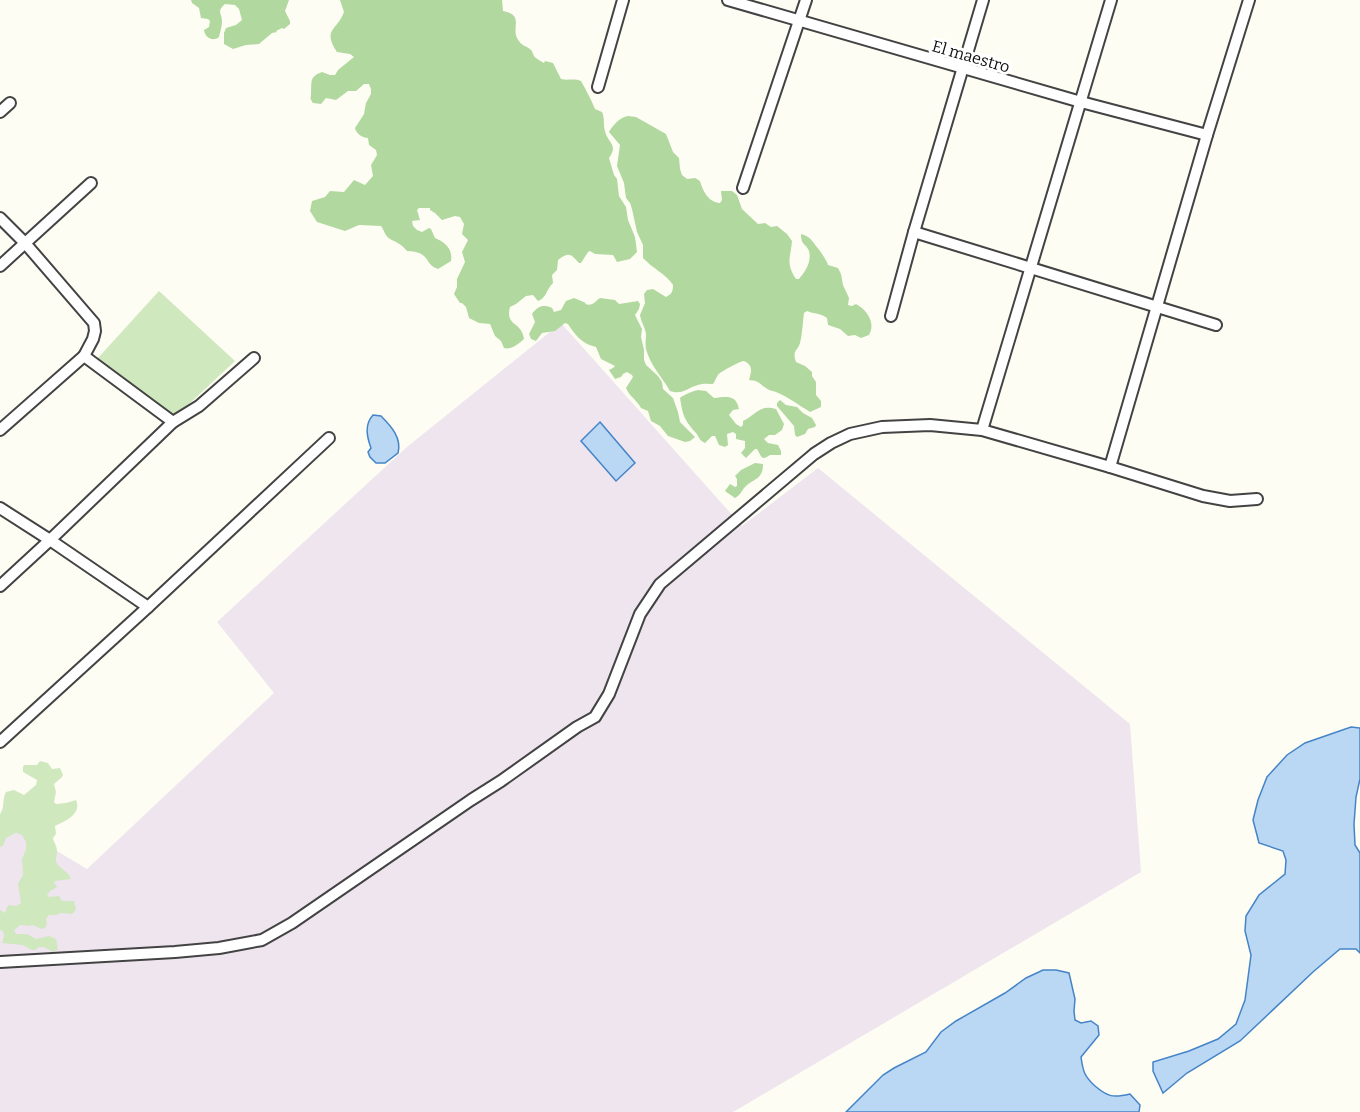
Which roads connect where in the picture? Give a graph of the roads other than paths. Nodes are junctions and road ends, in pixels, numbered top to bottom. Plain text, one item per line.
1 (623, 0) edge
2 (728, 0) edge
3 (806, 0) edge
4 (983, 0) edge
5 (1111, 0) edge
6 (1249, 0) edge
7 (799, 22) junction
8 (963, 69) junction
9 (598, 87) dead end
10 (1081, 102) junction
11 (10, 103) dead end
12 (0, 112) edge
13 (1207, 135) junction
14 (91, 183) dead end
15 (743, 189) dead end
16 (0, 219) edge
17 (914, 232) junction
18 (24, 243) junction
19 (0, 266) edge
20 (1031, 268) junction
21 (1157, 308) junction
22 (891, 316) dead end
23 (1216, 325) dead end
24 (84, 356) junction
25 (254, 358) dead end
26 (174, 422) junction
27 (0, 430) edge
28 (982, 430) junction
29 (328, 438) dead end
30 (1110, 467) junction
31 (1257, 499) dead end
32 (0, 508) edge
33 (50, 540) junction
34 (0, 586) edge
35 (148, 607) junction
36 (0, 742) edge
37 (0, 962) edge

1 - 9 street
2 - 7 street, El maestro
3 - 7 street
4 - 8 street
5 - 10 street
6 - 13 street
7 - 8 street, El maestro
7 - 15 street
8 - 10 street, El maestro
8 - 17 street
10 - 13 street, El maestro
10 - 20 street
11 - 12 street
13 - 21 street
14 - 18 street
16 - 18 street
17 - 20 street
17 - 22 street
18 - 19 street
18 - 24 street
20 - 21 street
20 - 28 street
21 - 23 street
21 - 30 street
24 - 26 street
24 - 27 street
25 - 26 street
26 - 33 street
28 - 30 street
28 - 37 street
29 - 35 street
30 - 31 street
32 - 33 street
33 - 34 street
33 - 35 street
35 - 36 street

